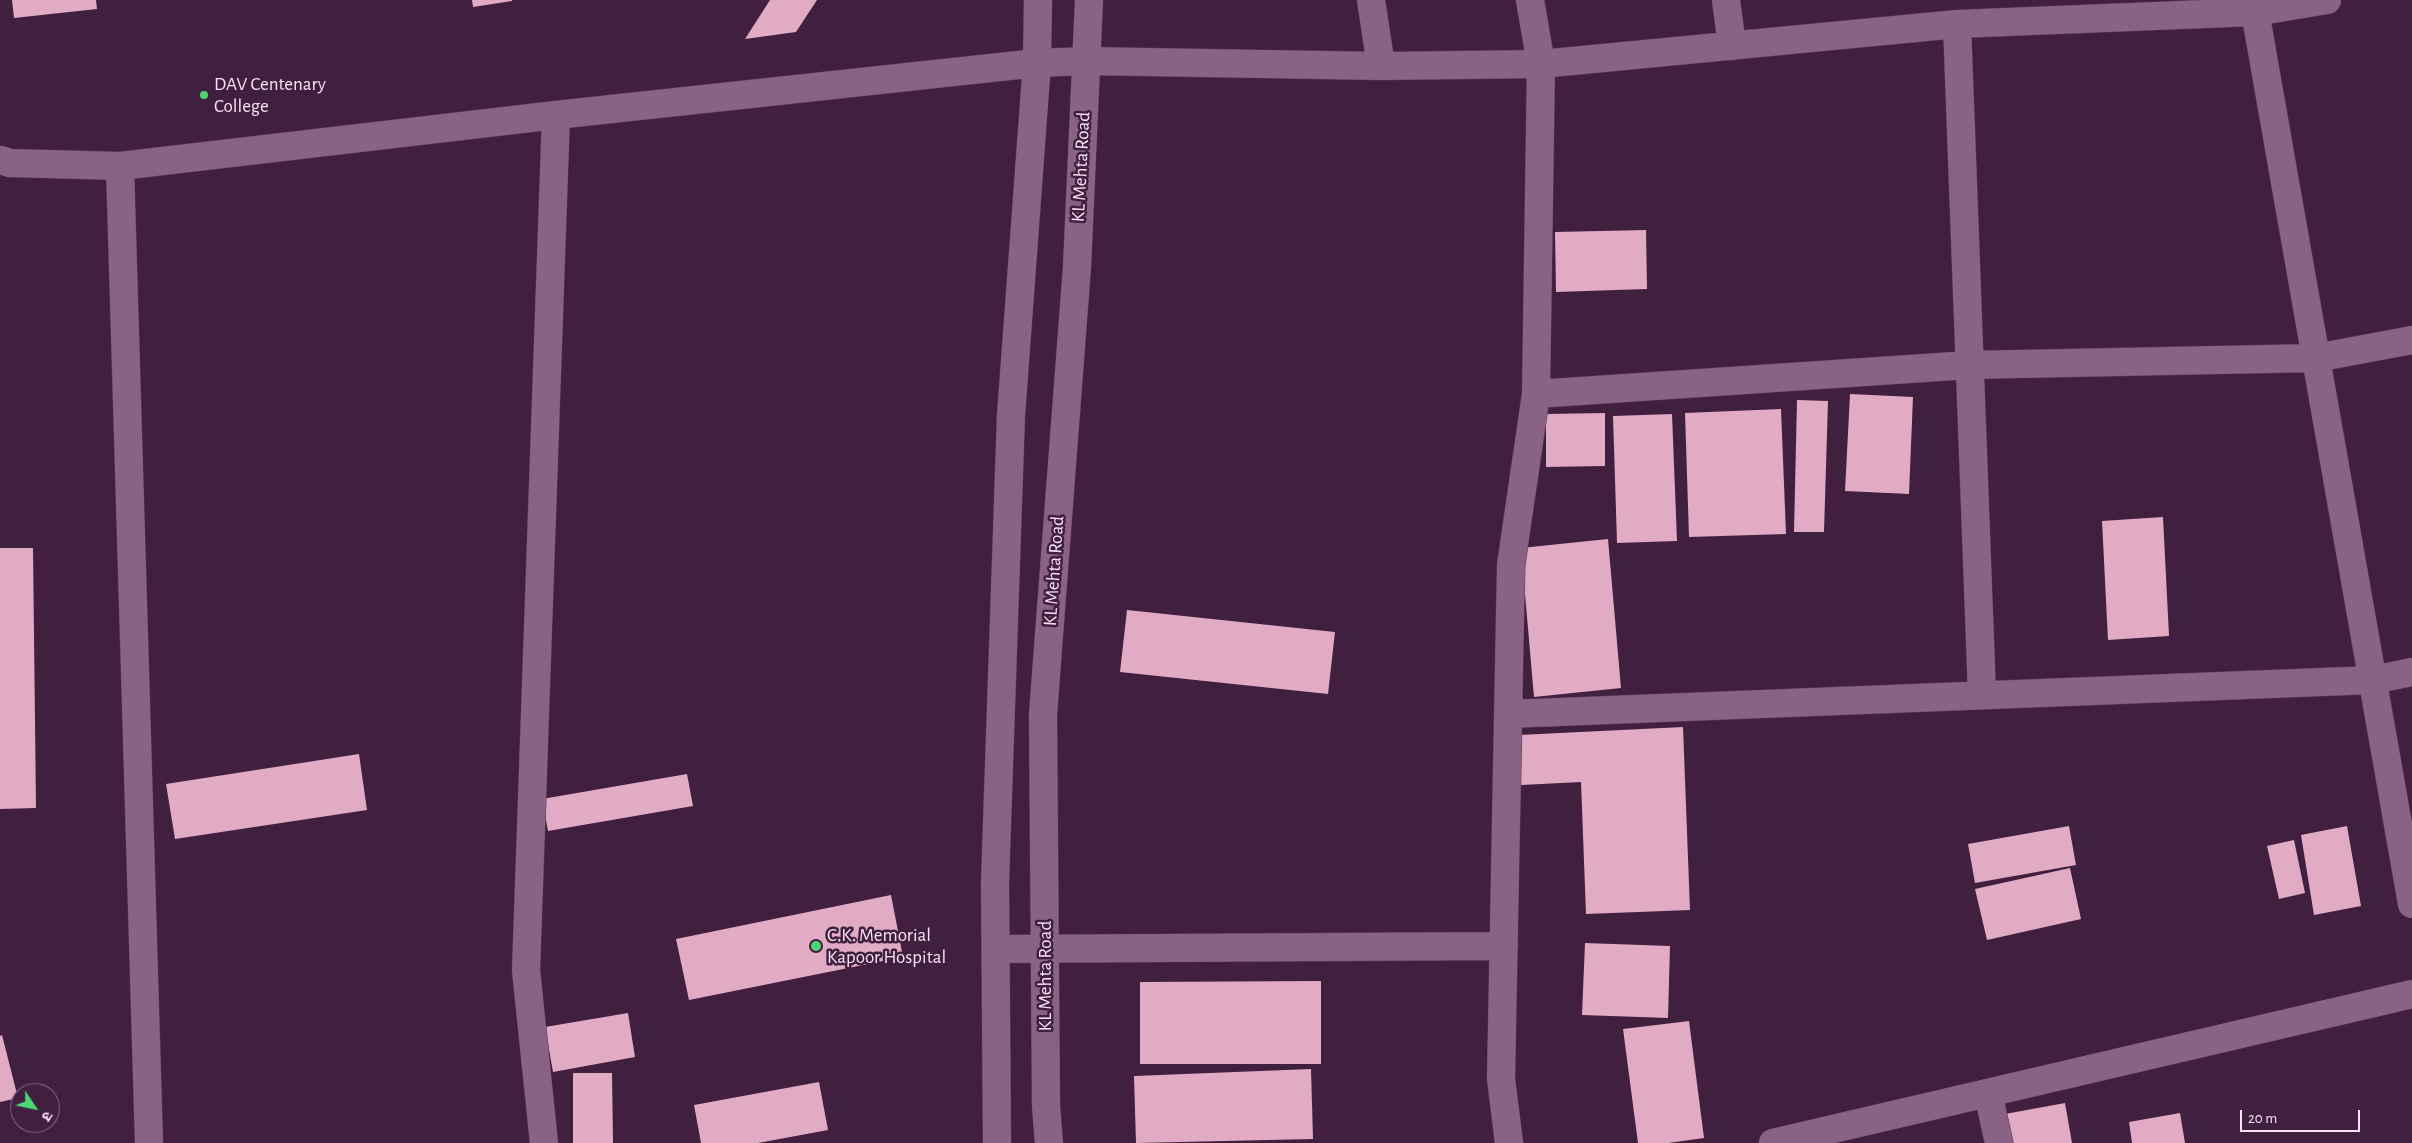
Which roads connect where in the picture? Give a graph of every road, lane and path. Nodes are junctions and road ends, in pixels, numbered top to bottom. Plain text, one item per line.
1 (1038, 0) edge
2 (1089, 0) edge
3 (1371, 0) edge
4 (1530, 0) edge
5 (1726, 0) edge
6 (2327, 0) edge
7 (2254, 6) edge
8 (1957, 24) junction
9 (1732, 46) junction
10 (1086, 61) junction
11 (1037, 63) junction
12 (1541, 64) junction
13 (1380, 66) junction
14 (556, 115) junction
15 (0, 160) edge
16 (120, 166) junction
17 (2412, 340) edge
18 (2316, 358) junction
19 (1969, 365) junction
20 (1536, 394) junction
21 (2412, 672) edge
22 (2373, 680) junction
23 (1982, 695) junction
24 (1508, 714) junction
25 (2412, 904) edge
26 (1504, 946) junction
27 (996, 949) junction
28 (1044, 949) junction
29 (2412, 994) edge
30 (1988, 1093) junction
31 (149, 1143) edge
32 (544, 1143) edge
33 (997, 1143) edge
34 (1049, 1143) edge
35 (1508, 1143) edge
36 (1773, 1143) edge
37 (1999, 1143) edge

1 - 11 street
2 - 10 street, KL Mehta Road
3 - 13 street
4 - 12 street
5 - 9 street
6 - 7 street
7 - 8 street
7 - 18 street
8 - 9 street
8 - 19 street
9 - 12 street
10 - 11 street
10 - 13 street
10 - 28 street, KL Mehta Road
11 - 14 street
11 - 27 street
12 - 13 street
12 - 20 street
14 - 16 street
14 - 32 street
15 - 16 street
16 - 31 street
17 - 18 street
18 - 19 street
18 - 22 street
19 - 20 street
19 - 23 street
20 - 24 street
21 - 22 street
22 - 23 street
22 - 25 street
23 - 24 street
24 - 26 street
26 - 28 street
26 - 35 street
27 - 28 street
27 - 33 street
28 - 34 street, KL Mehta Road
29 - 30 street
30 - 36 street
30 - 37 street

